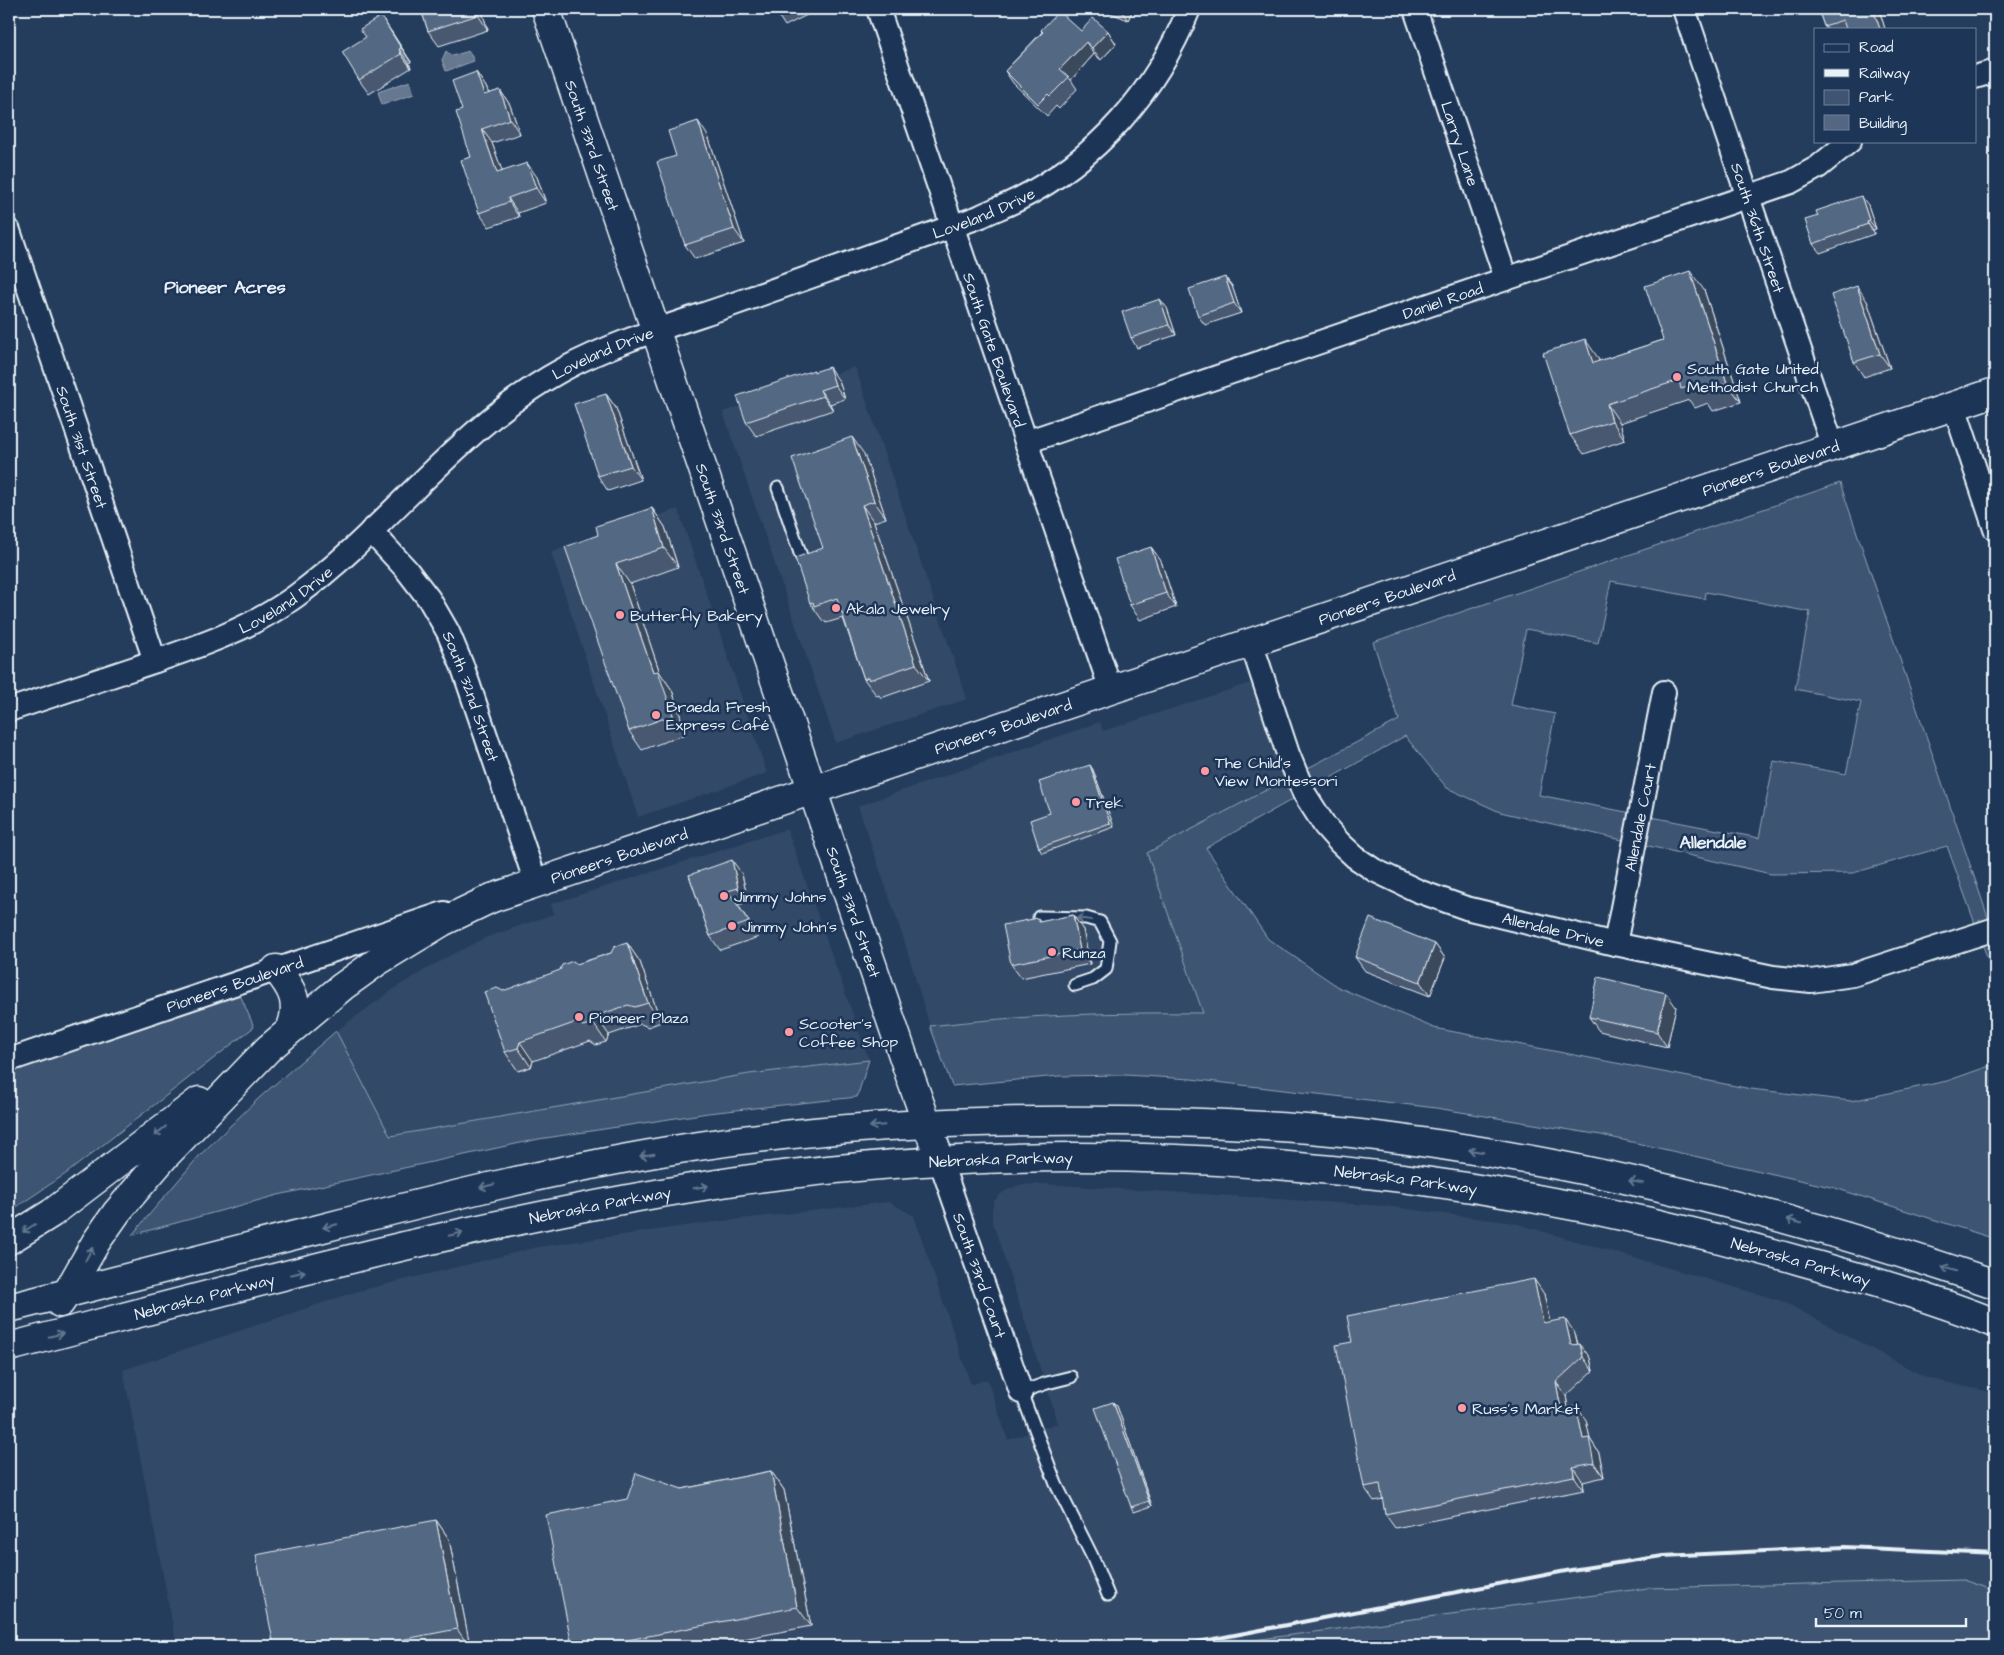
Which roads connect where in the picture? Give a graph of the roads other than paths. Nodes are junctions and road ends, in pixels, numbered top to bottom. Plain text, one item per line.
1 (546, 9) edge
2 (878, 9) edge
3 (1188, 9) edge
4 (1415, 9) edge
5 (1684, 9) edge
6 (1995, 71) edge
7 (1976, 77) edge
8 (1849, 142) edge
9 (1748, 197) junction
10 (953, 226) junction
11 (9, 231) edge
12 (1506, 279) junction
13 (657, 331) junction
14 (1995, 392) edge
15 (1954, 406) junction
16 (1026, 442) junction
17 (1833, 447) junction
18 (778, 488) dead end
19 (1995, 529) edge
20 (371, 531) junction
21 (801, 556) edge
22 (1251, 642) junction
23 (155, 661) junction
24 (1111, 690) junction
25 (1664, 692) dead end
26 (9, 710) edge
27 (813, 790) junction
28 (536, 883) junction
29 (492, 898) junction
30 (1039, 917) edge
31 (1995, 928) edge
32 (1615, 944) junction
33 (276, 969) junction
34 (1075, 985) dead end
35 (291, 1028) junction
36 (268, 1049) junction
37 (9, 1060) edge
38 (926, 1123) junction
39 (940, 1160) junction
40 (9, 1240) edge
41 (1995, 1284) edge
42 (67, 1293) junction
43 (9, 1308) edge
44 (1995, 1323) edge
45 (9, 1335) edge
46 (9, 1347) edge
47 (1071, 1377) dead end
48 (1021, 1392) junction
49 (1108, 1595) dead end

1 - 13 main road, South 33rd Street
2 - 10 street, South Gate Boulevard
3 - 10 street, Loveland Drive
4 - 12 street, Larry Lane
5 - 9 street, South 36th Street
6 - 7 street
8 - 9 street, Daniel Road
9 - 12 street, Daniel Road
9 - 17 street, South 36th Street
10 - 13 street, Loveland Drive
10 - 16 street, South Gate Boulevard
11 - 23 street, South 31st Street
12 - 16 street, Daniel Road
13 - 20 street, Loveland Drive
13 - 27 main road, South 33rd Street
14 - 15 main road, Pioneers Boulevard
15 - 17 main road, Pioneers Boulevard
15 - 19 street
16 - 24 street, South Gate Boulevard
17 - 22 main road, Pioneers Boulevard
18 - 21 lane
20 - 23 street, Loveland Drive
20 - 28 street, South 32nd Street
22 - 24 main road, Pioneers Boulevard
22 - 32 street, Allendale Drive
23 - 26 street, Loveland Drive
24 - 27 main road, Pioneers Boulevard
25 - 32 street, Allendale Court
27 - 28 main road, Pioneers Boulevard
27 - 38 main road, South 33rd Street
28 - 29 main road, Pioneers Boulevard
29 - 33 street, Pioneers Boulevard
29 - 35 main road
34 -> 30 lane
31 - 32 street, Allendale Drive
33 - 35 main road
33 - 37 street, Pioneers Boulevard
35 - 36 main road
36 -> 40 main road
42 -> 36 main road
38 - 39 main road, South 33rd Street
41 -> 38 main road
38 -> 42 main road
39 - 44 main road, Nebraska Parkway
46 -> 39 main road, Nebraska Parkway
39 - 48 street, South 33rd Court
42 - 43 main road
42 - 45 main road
47 - 48 lane
48 - 49 lane

